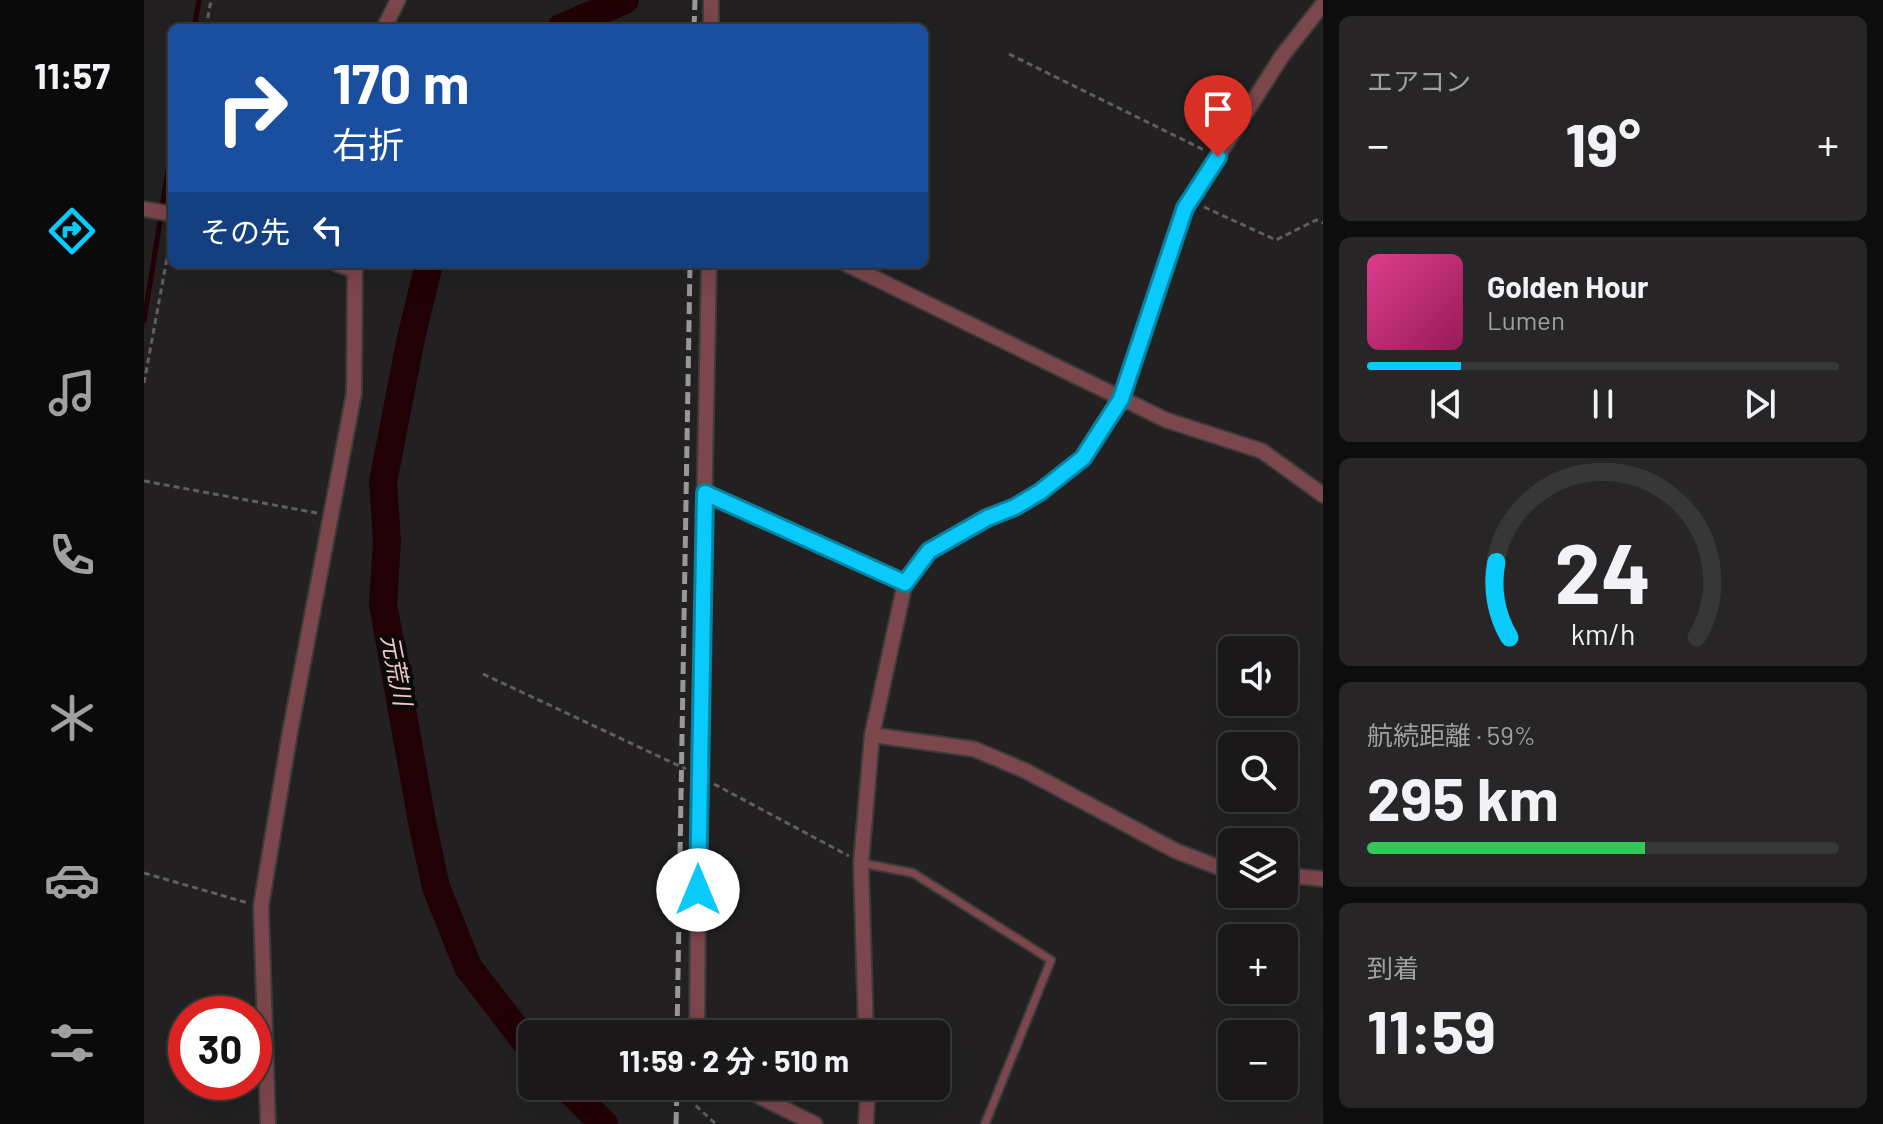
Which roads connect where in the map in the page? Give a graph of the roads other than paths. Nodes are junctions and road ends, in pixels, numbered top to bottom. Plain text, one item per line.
1 (398, 0) edge
2 (711, 0) edge
3 (1323, 4) edge
4 (386, 24) edge
5 (711, 24) edge
6 (144, 209) edge
7 (168, 213) edge
8 (354, 268) edge
9 (709, 268) edge
10 (854, 268) edge
11 (1121, 399) junction
12 (705, 493) junction
13 (1323, 495) edge
14 (905, 583) junction
15 (872, 735) junction
16 (861, 863) junction
17 (1218, 867) edge
18 (1298, 876) edge
19 (1323, 879) edge
20 (697, 1020) edge
21 (866, 1020) edge
22 (766, 1100) edge
23 (867, 1100) edge
24 (268, 1124) edge
25 (815, 1124) edge
26 (866, 1124) edge
27 (985, 1124) edge

1 - 4 street
2 - 5 street
3 - 11 street
6 - 7 street
8 - 24 street
9 - 12 street
10 - 11 street
11 - 13 street
11 - 14 street
12 - 14 lane
12 - 20 street
14 - 15 street
15 - 16 street
15 - 17 street
16 - 21 street
16 - 27 lane
18 - 19 street
22 - 25 street
23 - 26 street

